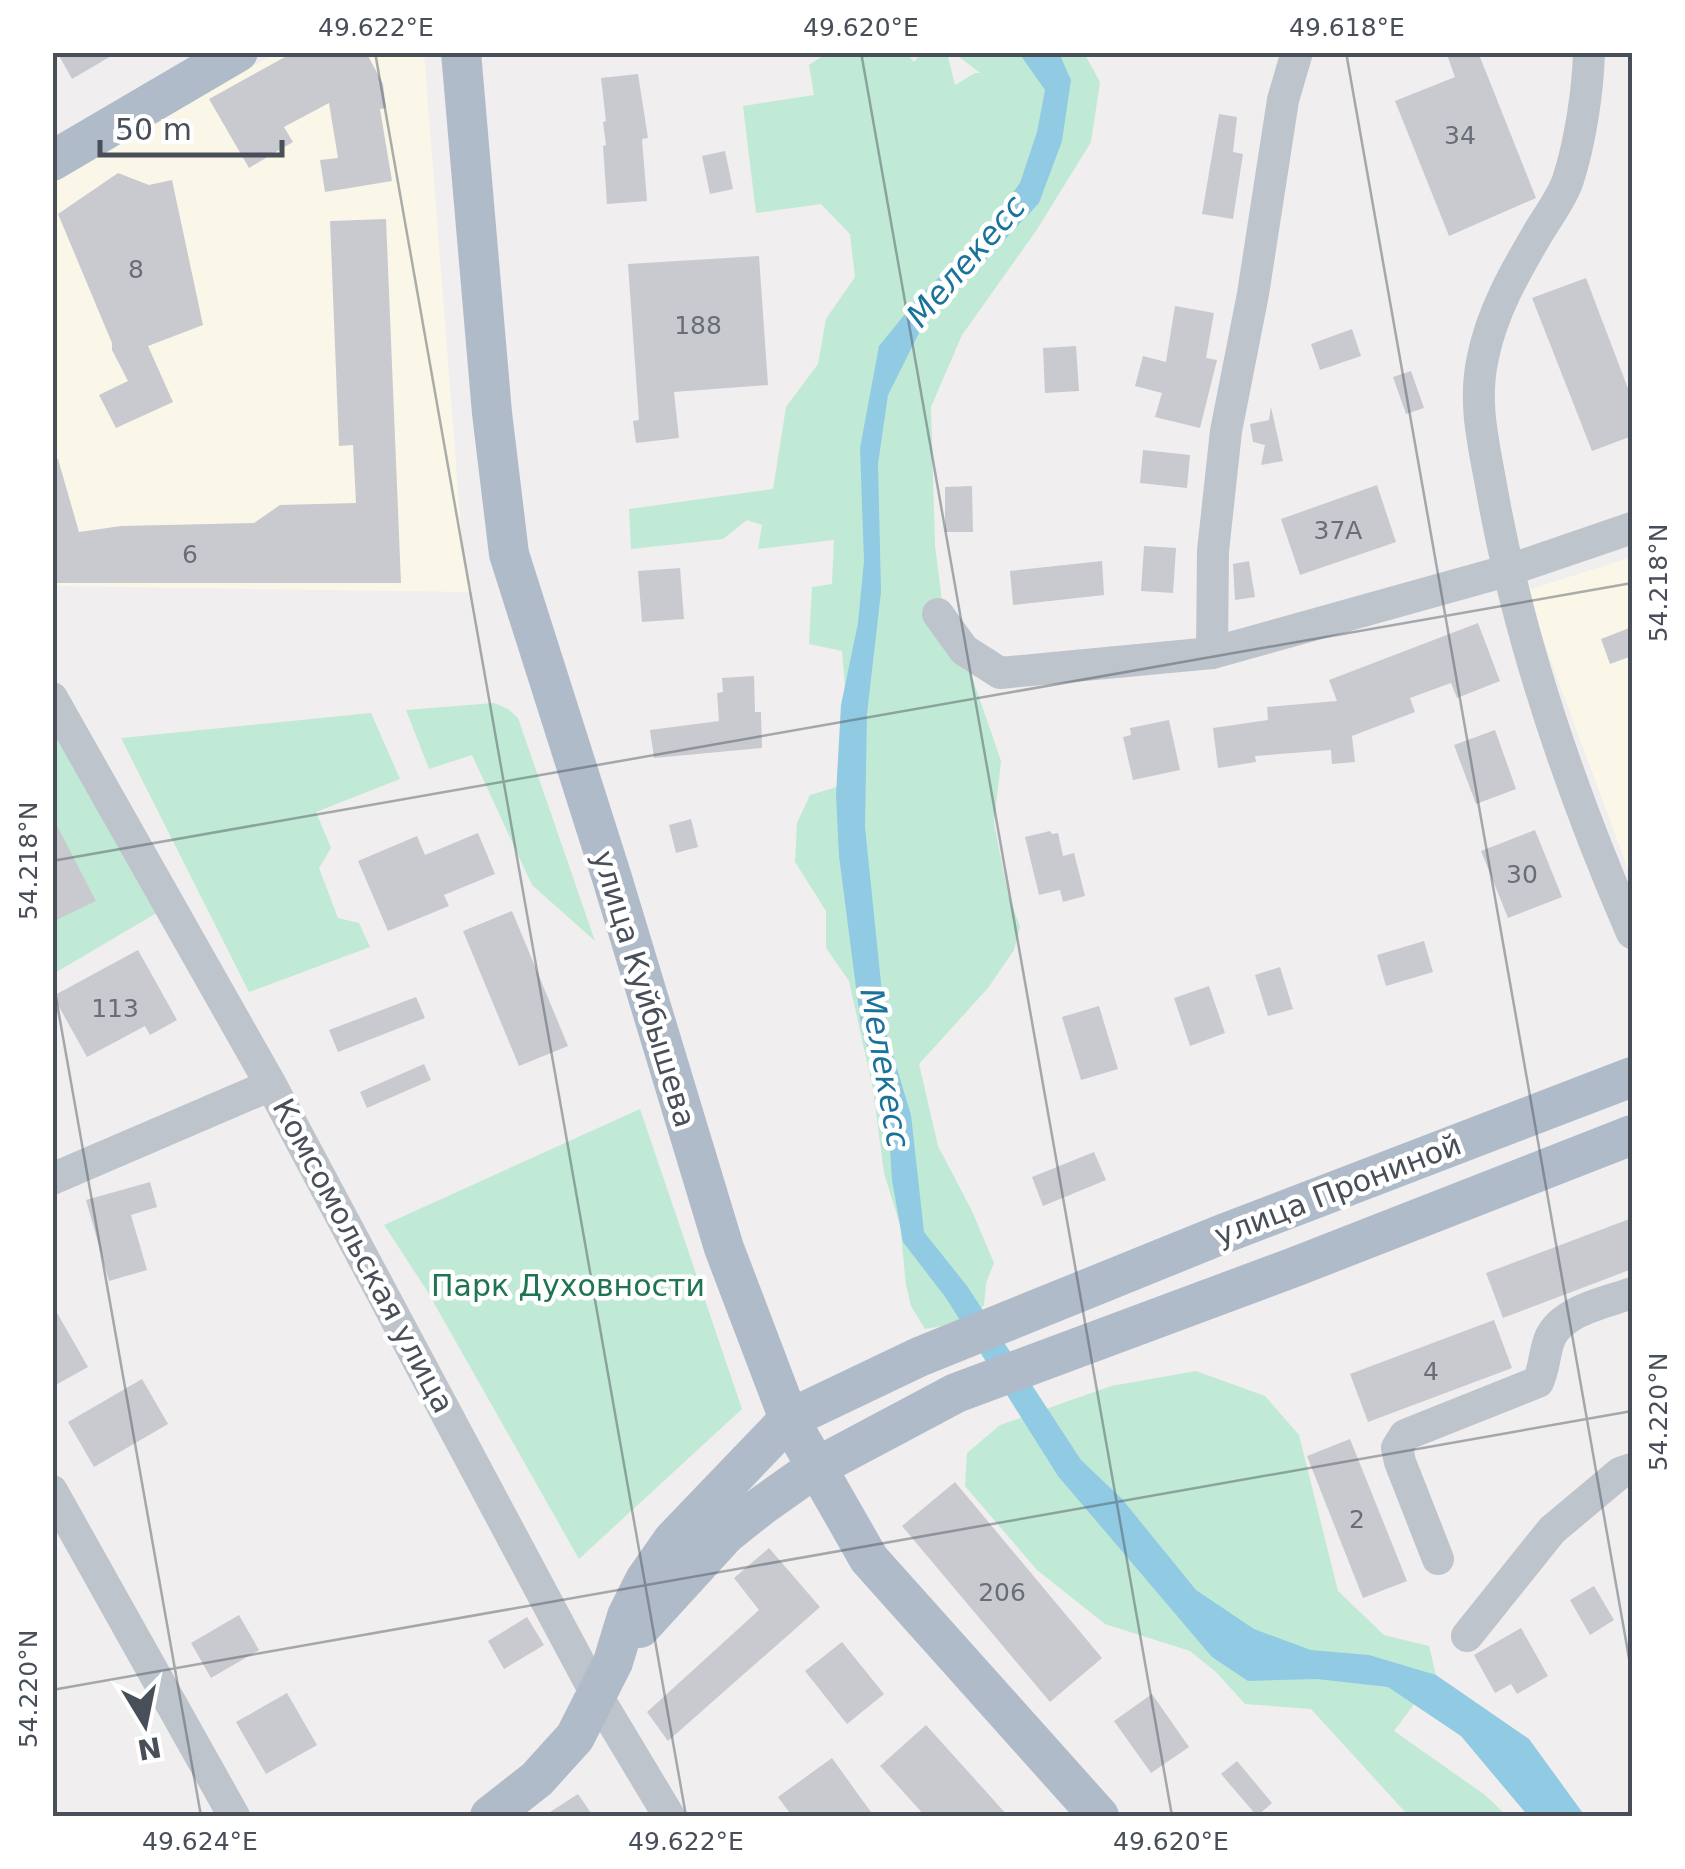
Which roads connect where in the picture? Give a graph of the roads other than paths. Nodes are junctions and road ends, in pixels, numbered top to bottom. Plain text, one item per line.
1 (238, 52) edge
2 (461, 52) edge
3 (1296, 52) edge
4 (1589, 52) edge
5 (52, 160) edge
6 (1632, 528) edge
7 (1506, 571) junction
8 (938, 614) dead end
9 (1212, 653) junction
10 (52, 698) edge
11 (1632, 933) edge
12 (1632, 1077) edge
13 (271, 1085) junction
14 (1632, 1135) edge
15 (52, 1178) edge
16 (1632, 1293) edge
17 (789, 1418) junction
18 (815, 1468) junction
19 (1632, 1469) edge
20 (52, 1491) edge
21 (1438, 1559) dead end
22 (1467, 1636) dead end
23 (605, 1679) junction
24 (234, 1816) edge
25 (490, 1816) edge
26 (669, 1816) edge
27 (1099, 1816) edge

1 - 5 main road
2 - 17 main road, улица Куйбышева
3 - 9 street
4 - 7 street
6 - 7 street
7 - 9 street
7 - 11 street
8 - 9 street
10 - 13 street, Комсомольская улица
12 - 17 main road, улица Прониной
13 - 15 street
13 - 23 street, Комсомольская улица
14 - 18 main road, улица Прониной
16 - 21 street
17 - 18 main road, улица Куйбышева
17 - 23 main road
18 - 23 main road, улица Прониной
18 - 27 main road, улица Куйбышева
19 - 22 street
20 - 24 street
23 - 25 main road
23 - 26 street, Комсомольская улица

